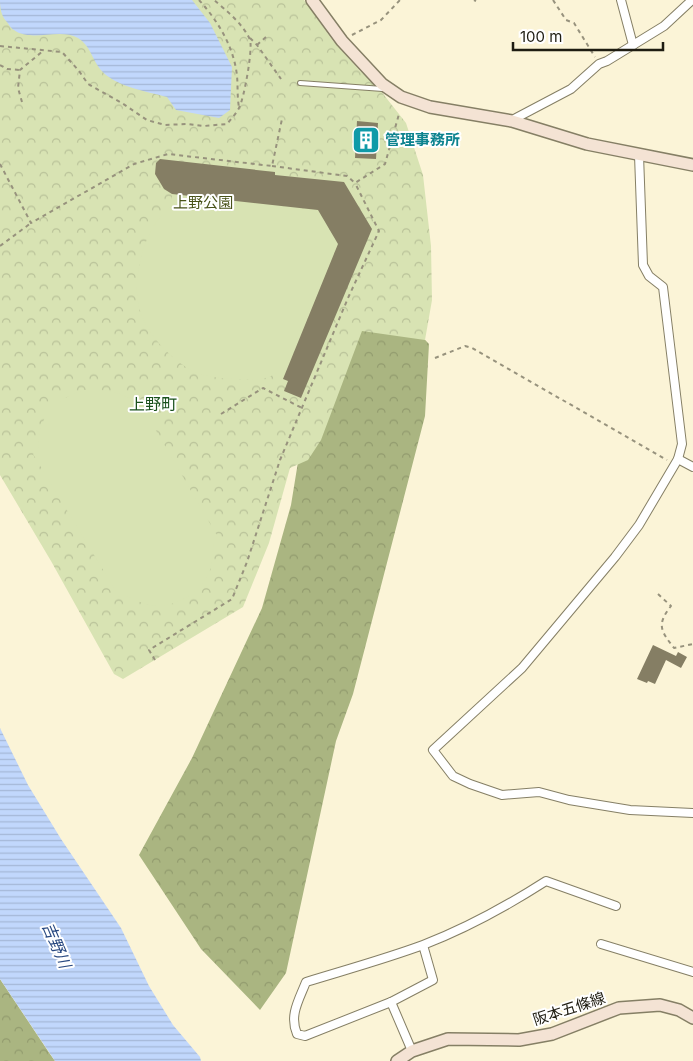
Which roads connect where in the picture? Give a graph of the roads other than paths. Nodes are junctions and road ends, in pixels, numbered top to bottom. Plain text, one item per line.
1 (312, 0) edge
2 (621, 0) edge
3 (692, 0) edge
4 (633, 46) junction
5 (300, 83) dead end
6 (390, 89) junction
7 (512, 122) junction
8 (639, 155) junction
9 (693, 165) edge
10 (676, 462) junction
11 (693, 467) edge
12 (693, 813) edge
13 (616, 906) dead end
14 (601, 944) dead end
15 (423, 945) junction
16 (693, 972) edge
17 (391, 1002) junction
18 (693, 1018) edge
19 (412, 1051) junction
20 (397, 1061) edge

1 - 6 street
2 - 4 street
3 - 4 street
4 - 7 street
5 - 6 lane
6 - 7 street
7 - 8 street
8 - 9 street
8 - 10 street
10 - 11 street
10 - 12 street
13 - 15 street
14 - 16 street
15 - 17 street
15 - 17 street
17 - 19 street
18 - 19 street, 阪本五條線
19 - 20 street, 阪本五條線

